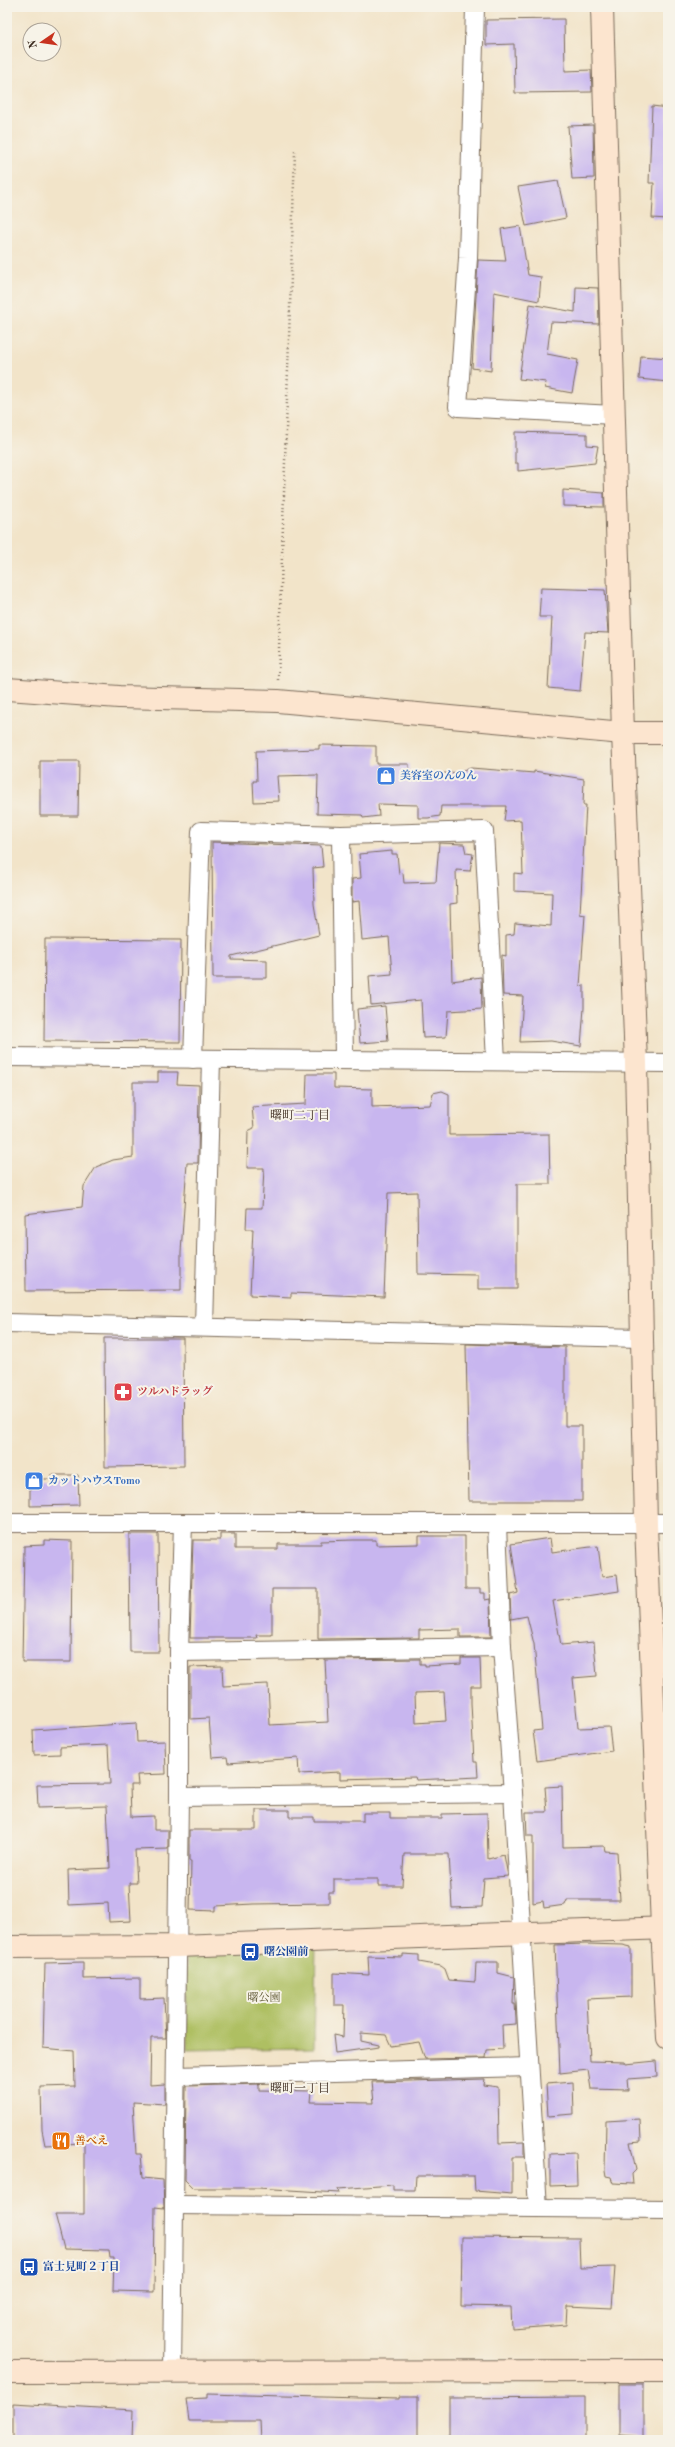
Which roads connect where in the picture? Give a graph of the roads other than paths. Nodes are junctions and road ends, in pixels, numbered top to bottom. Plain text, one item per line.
1 (475, 7) edge
2 (602, 7) edge
3 (614, 414) junction
4 (7, 689) edge
5 (623, 733) junction
6 (668, 733) edge
7 (341, 835) junction
8 (7, 1057) edge
9 (193, 1058) junction
10 (211, 1059) junction
11 (344, 1060) junction
12 (496, 1061) junction
13 (636, 1063) junction
14 (668, 1063) edge
15 (7, 1323) edge
16 (204, 1327) junction
17 (641, 1338) junction
18 (7, 1523) edge
19 (668, 1523) edge
20 (183, 1524) junction
21 (497, 1524) junction
22 (646, 1524) junction
23 (502, 1647) junction
24 (179, 1652) junction
25 (513, 1793) junction
26 (179, 1798) junction
27 (665, 1928) edge
28 (521, 1932) junction
29 (177, 1946) junction
30 (7, 1947) edge
31 (668, 2038) edge
32 (529, 2067) junction
33 (176, 2076) junction
34 (174, 2205) junction
35 (538, 2208) junction
36 (668, 2210) edge
37 (668, 2371) edge
38 (7, 2372) edge
39 (172, 2372) junction

1 - 3 street
2 - 3 street
3 - 5 street
4 - 5 street
5 - 6 street
5 - 13 street
7 - 9 street
7 - 11 street
7 - 12 street
8 - 9 street
9 - 10 street
10 - 11 street
10 - 16 street
11 - 12 street
12 - 13 street
13 - 14 street
13 - 17 street
15 - 16 street
16 - 17 street
17 - 22 street
18 - 20 street
19 - 22 street
20 - 21 street
20 - 24 street
21 - 22 street
21 - 23 street
22 - 27 street
23 - 24 street
23 - 25 street
24 - 26 street
25 - 26 street
25 - 28 street
26 - 29 street
27 - 28 street
27 - 31 street
28 - 29 street
28 - 32 street
29 - 30 street
29 - 33 street
32 - 33 street
32 - 35 street
33 - 34 street
34 - 35 street
34 - 39 street
35 - 36 street
37 - 39 street
38 - 39 street

